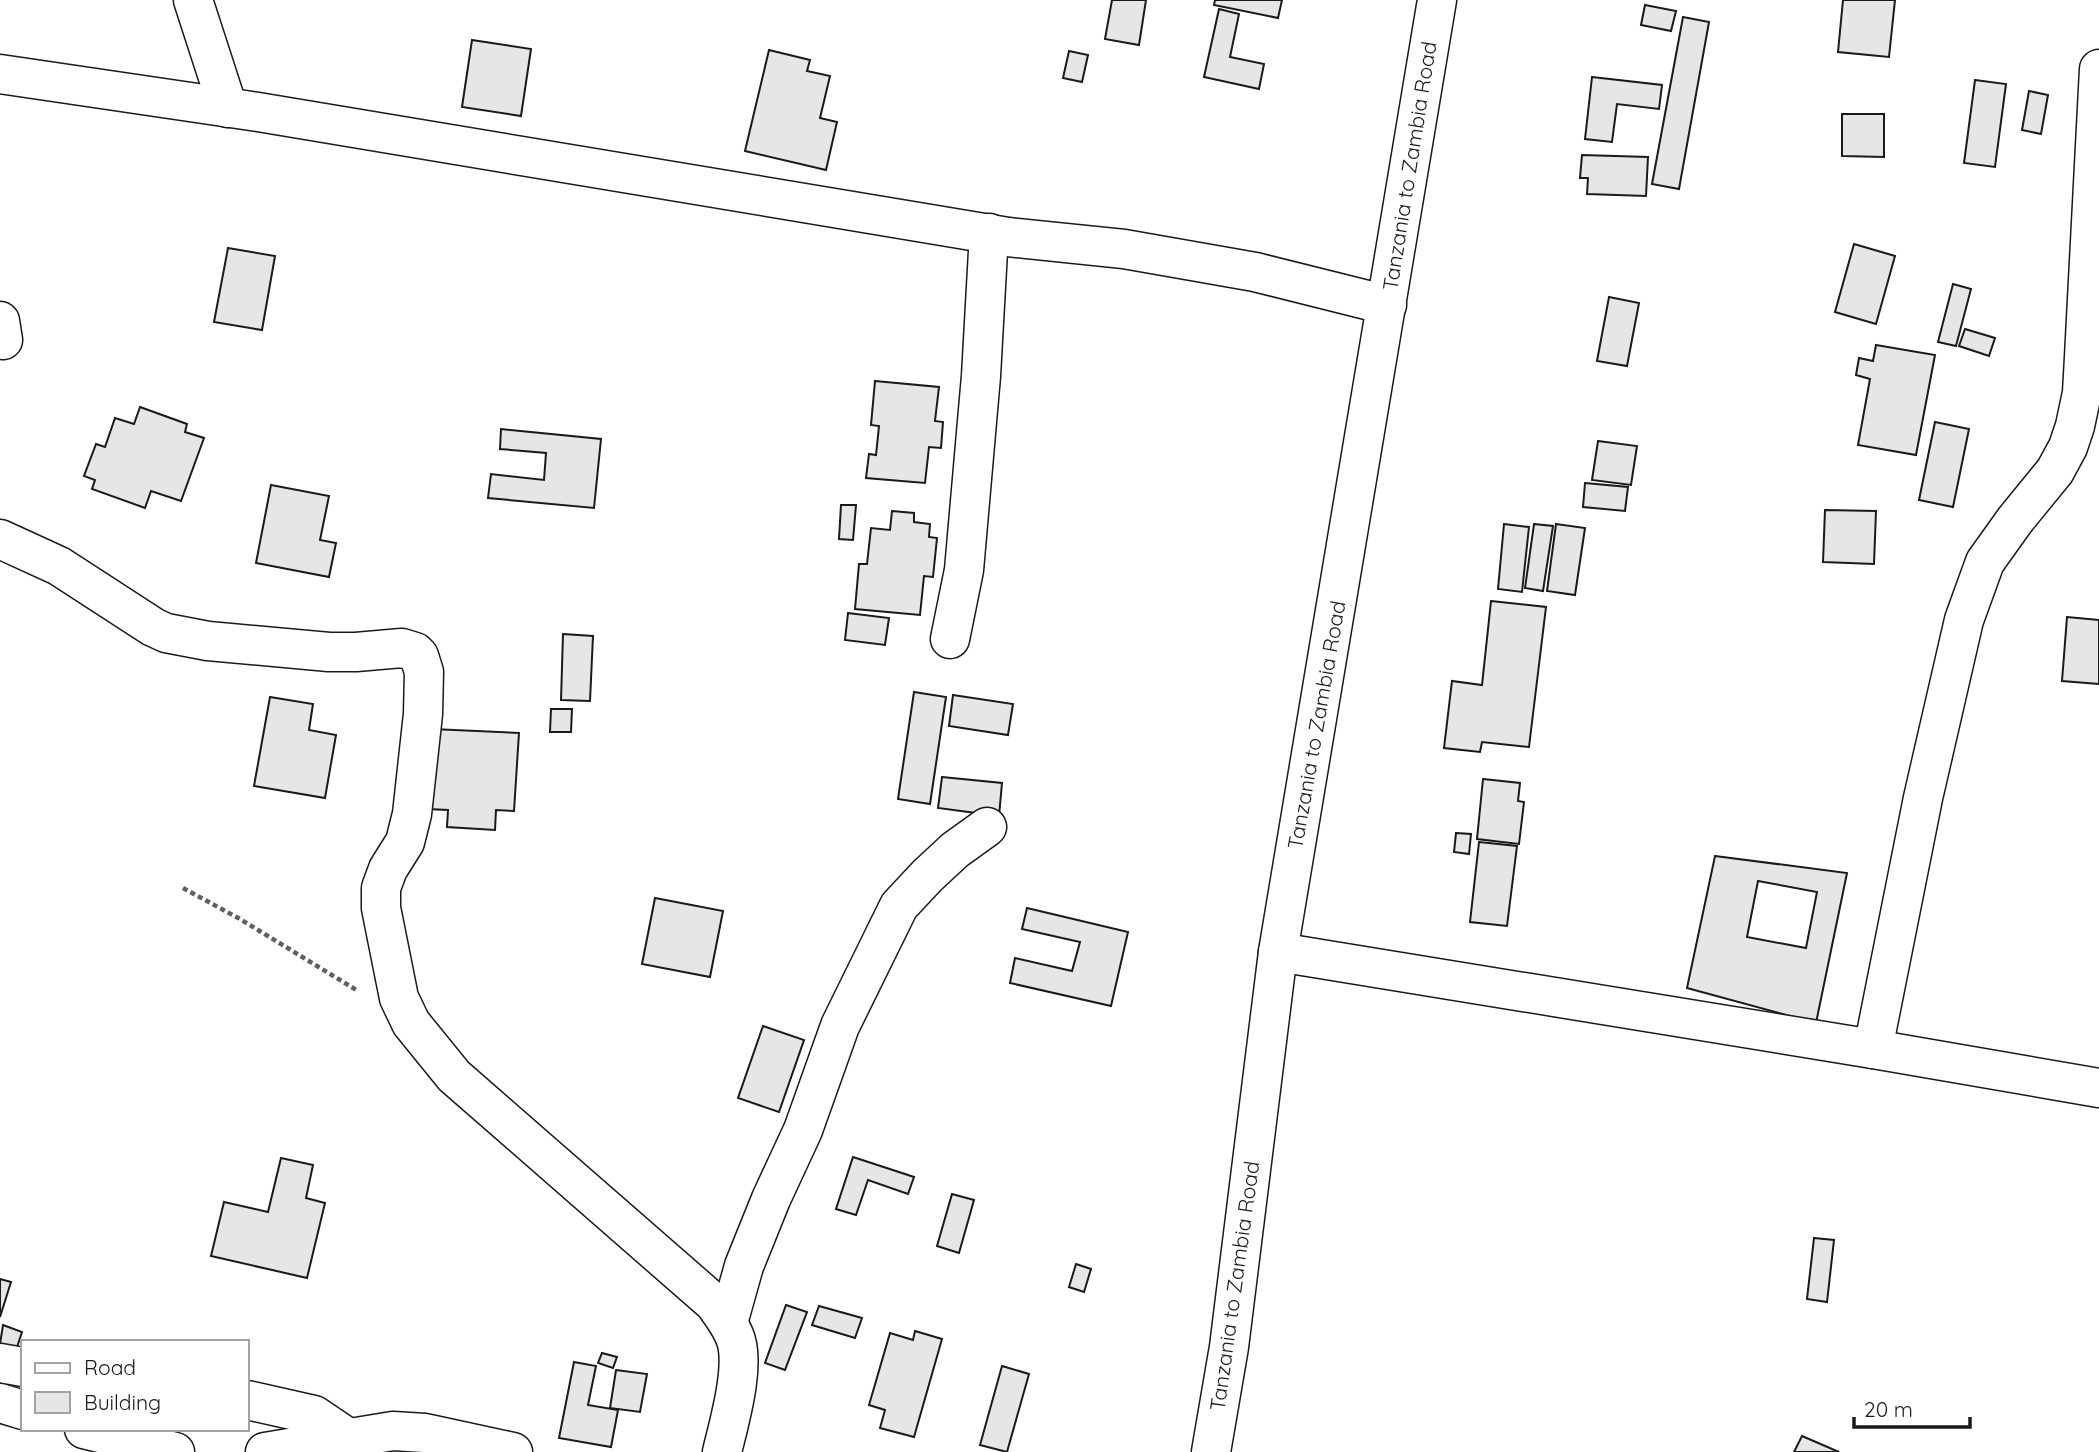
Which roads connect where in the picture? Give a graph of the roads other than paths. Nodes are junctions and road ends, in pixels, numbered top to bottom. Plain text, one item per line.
1 (194, 0) edge
2 (1437, 0) edge
3 (2099, 69) edge
4 (0, 74) edge
5 (228, 108) junction
6 (989, 233) junction
7 (1387, 305) junction
8 (2087, 430) edge
9 (0, 538) edge
10 (950, 639) dead end
11 (987, 827) dead end
12 (1279, 952) junction
13 (1873, 1049) junction
14 (2099, 1088) edge
15 (728, 1323) junction
16 (0, 1363) edge
17 (21, 1367) edge
18 (248, 1400) edge
19 (0, 1403) edge
20 (21, 1409) edge
21 (92, 1431) edge
22 (348, 1438) junction
23 (175, 1452) edge
24 (265, 1452) edge
25 (513, 1452) edge
26 (722, 1452) edge
27 (1211, 1452) edge

1 - 5 main road
2 - 7 main road, Tanzania to Zambia Road
3 - 8 main road
4 - 5 main road
5 - 6 main road
6 - 7 main road
6 - 10 main road
7 - 12 main road, Tanzania to Zambia Road
8 - 13 main road
9 - 15 main road
11 - 15 main road
12 - 13 main road
12 - 27 main road, Tanzania to Zambia Road
13 - 14 main road
15 - 26 main road
16 - 17 main road
18 - 22 main road
19 - 20 main road
21 - 23 main road
22 - 24 main road
22 - 25 main road

